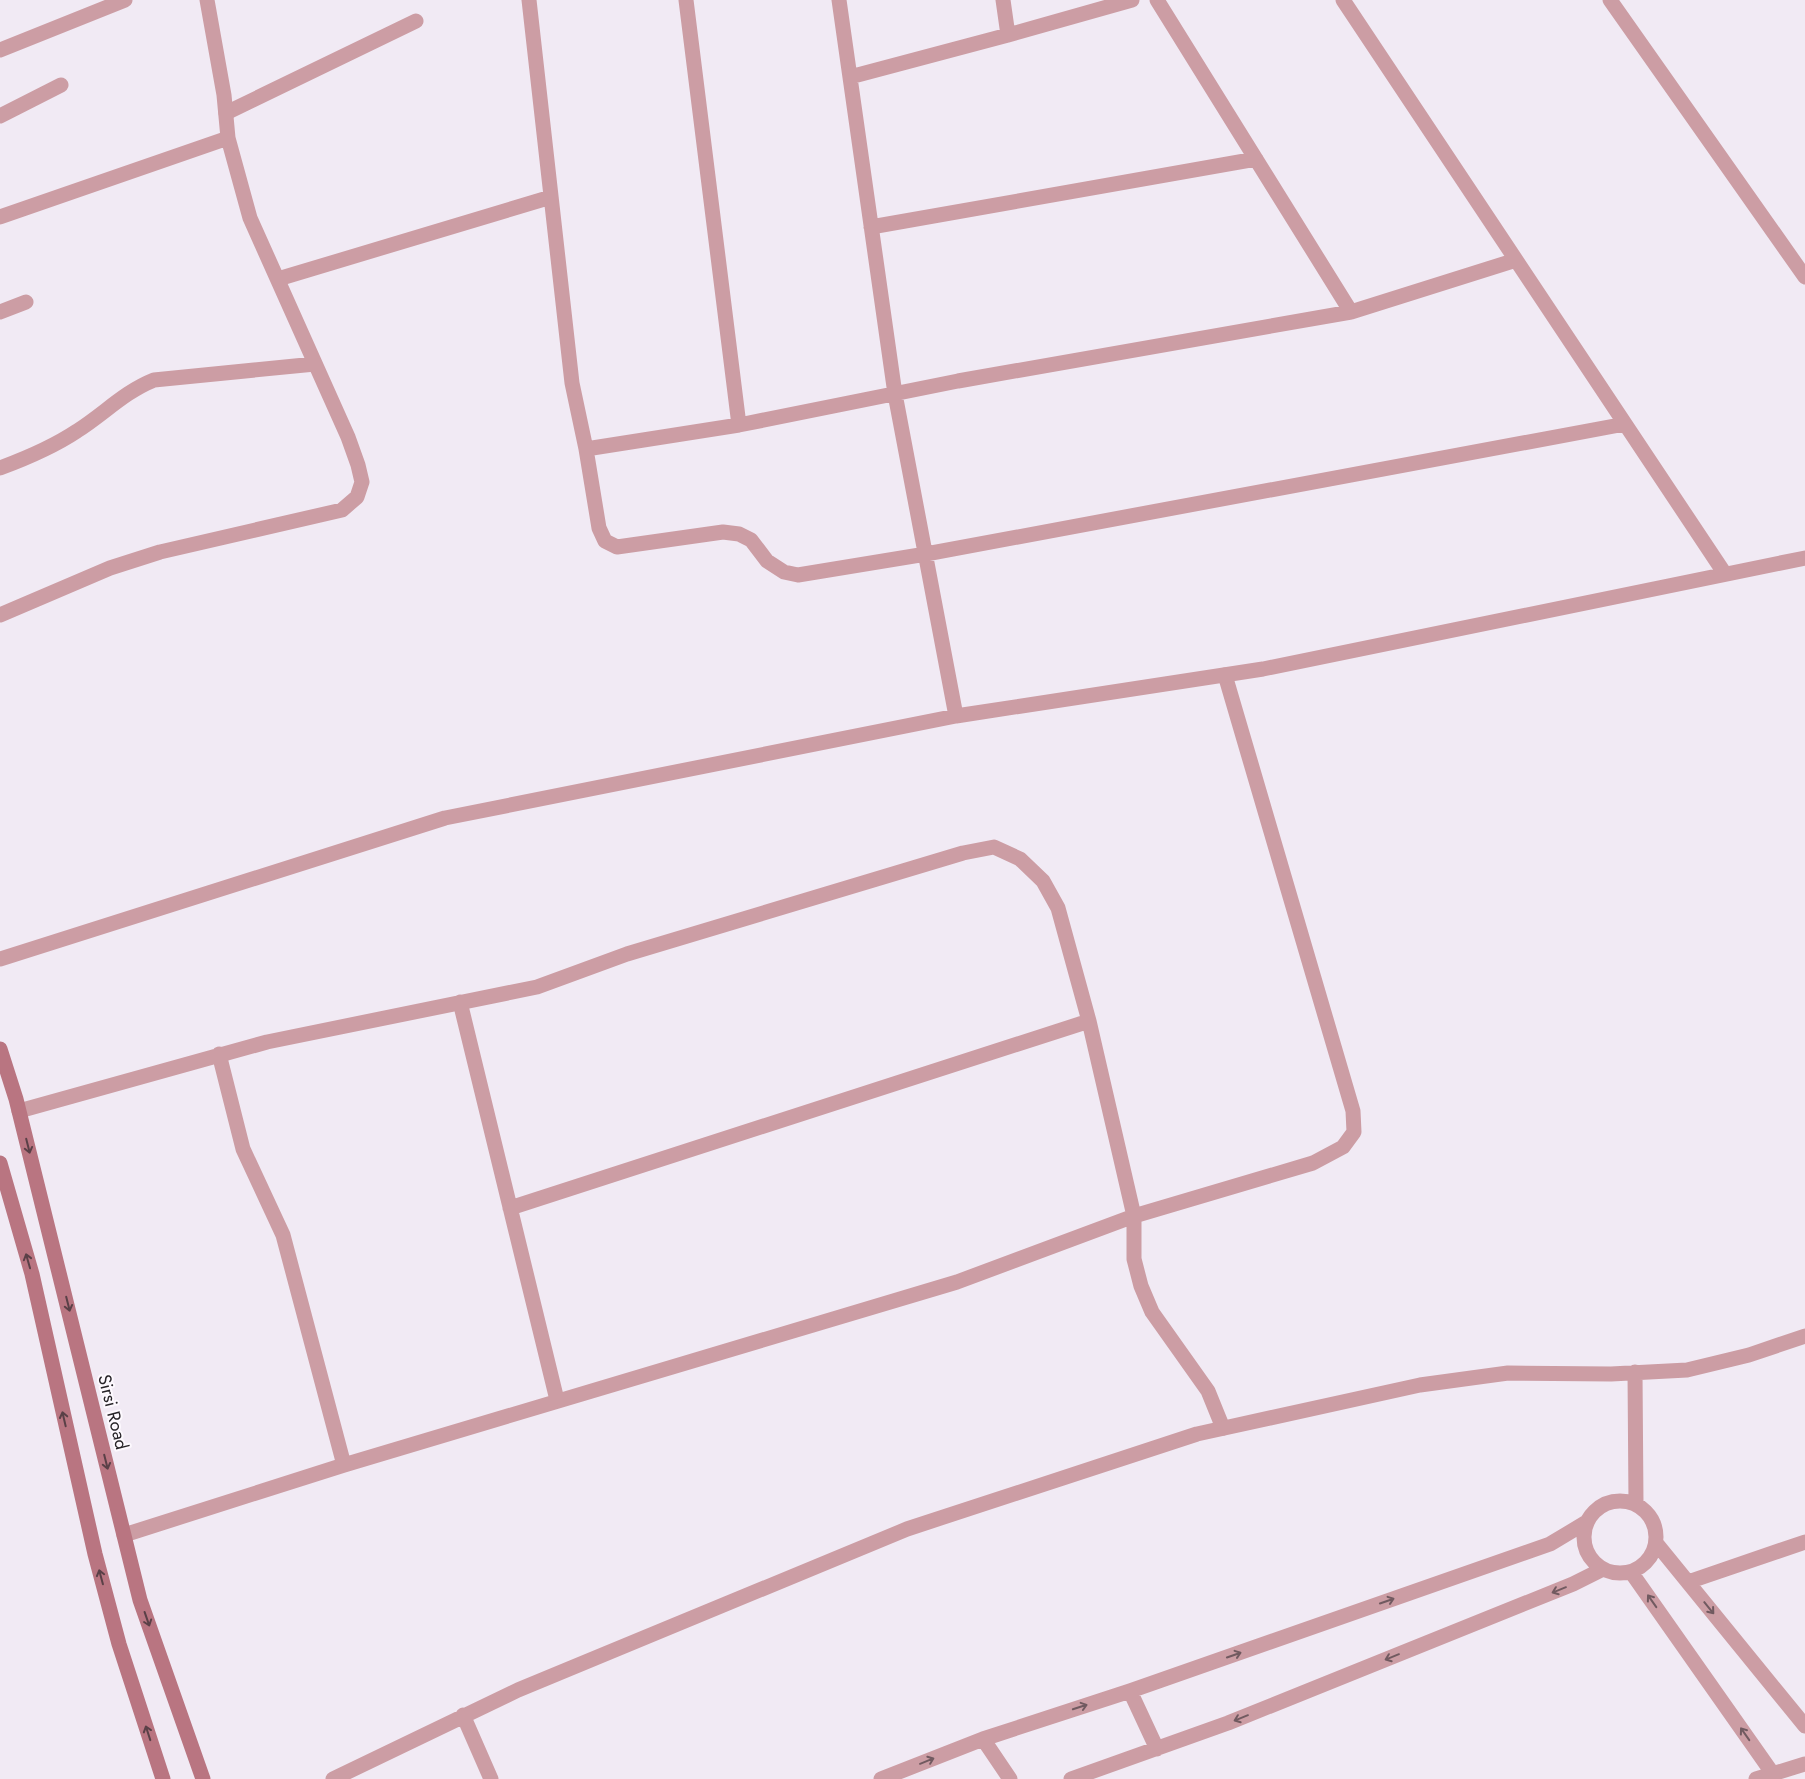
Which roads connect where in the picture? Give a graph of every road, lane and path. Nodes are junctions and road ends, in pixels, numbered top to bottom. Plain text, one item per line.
1 (125, 0) edge
2 (207, 0) edge
3 (529, 0) edge
4 (686, 0) edge
5 (839, 0) edge
6 (1003, 0) edge
7 (1132, 0) edge
8 (1157, 0) edge
9 (1343, 0) edge
10 (1610, 0) edge
11 (416, 21) dead end
12 (1008, 35) junction
13 (0, 50) edge
14 (850, 77) junction
15 (61, 85) dead end
16 (226, 113) junction
17 (0, 116) edge
18 (228, 138) junction
19 (1256, 159) junction
20 (551, 197) junction
21 (0, 216) edge
22 (871, 227) junction
23 (1516, 260) junction
24 (1805, 277) edge
25 (278, 279) junction
26 (26, 302) dead end
27 (0, 312) edge
28 (1351, 312) junction
29 (316, 364) junction
30 (895, 394) junction
31 (1625, 424) junction
32 (739, 425) junction
33 (586, 449) junction
34 (0, 468) edge
35 (926, 554) junction
36 (1805, 558) edge
37 (1726, 574) junction
38 (0, 615) edge
39 (1225, 675) junction
40 (956, 716) junction
41 (0, 959) edge
42 (460, 1002) junction
43 (1089, 1021) junction
44 (0, 1049) edge
45 (219, 1054) junction
46 (19, 1111) junction
47 (0, 1163) edge
48 (510, 1208) junction
49 (1134, 1216) junction
50 (1805, 1336) edge
51 (1634, 1372) junction
52 (557, 1400) junction
53 (1224, 1428) junction
54 (344, 1464) junction
55 (1636, 1504) junction
56 (1585, 1523) junction
57 (124, 1535) junction
58 (1805, 1542) edge
59 (1656, 1543) junction
60 (1603, 1570) junction
61 (1631, 1572) junction
62 (1688, 1582) junction
63 (1130, 1691) junction
64 (463, 1715) junction
65 (1805, 1726) edge
66 (983, 1739) junction
67 (1157, 1749) junction
68 (1805, 1764) edge
69 (1773, 1774) junction
70 (163, 1779) edge
71 (203, 1779) edge
72 (333, 1779) edge
73 (491, 1779) edge
74 (881, 1779) edge
75 (1010, 1779) edge
76 (1071, 1779) edge
77 (1756, 1779) edge

1 - 13 street
2 - 16 street
3 - 20 street
4 - 32 street
5 - 14 street
6 - 12 street
7 - 12 street
8 - 19 street
9 - 23 street
10 - 24 street
11 - 16 street
12 - 14 street
14 - 22 street
15 - 17 street
16 - 18 street
18 - 21 street
18 - 25 street
19 - 22 street
19 - 28 street
20 - 25 street
20 - 33 street
22 - 30 street
23 - 28 street
23 - 31 street
25 - 29 street
26 - 27 street
28 - 30 street
29 - 34 street
29 - 38 street
30 - 32 street
30 - 35 street
31 - 35 street
31 - 37 street
32 - 33 street
33 - 35 street
35 - 40 street
36 - 37 street
37 - 39 street
39 - 40 street
39 - 49 street
40 - 41 street
42 - 43 street
42 - 45 street
42 - 48 street
43 - 48 street
43 - 49 street
44 - 46 main road, Sirsi Road
45 - 46 street
45 - 54 street
46 -> 57 main road, Sirsi Road
70 -> 47 main road
48 - 52 street
49 - 52 street
49 - 53 street
50 - 51 street
51 - 53 street
51 - 55 street
52 - 54 street
53 - 64 street
54 - 57 street
55 - 56 street
55 - 59 street
56 - 60 street
63 -> 56 street
57 -> 71 main road, Sirsi Road
58 - 62 street
59 - 61 street
59 - 62 street
60 - 61 street
60 -> 67 street
69 -> 61 street
62 -> 65 street
66 -> 63 street
63 - 67 street
64 - 72 street
64 - 73 street
74 -> 66 street
66 - 75 street
67 - 76 street
68 - 69 street
69 - 77 street

